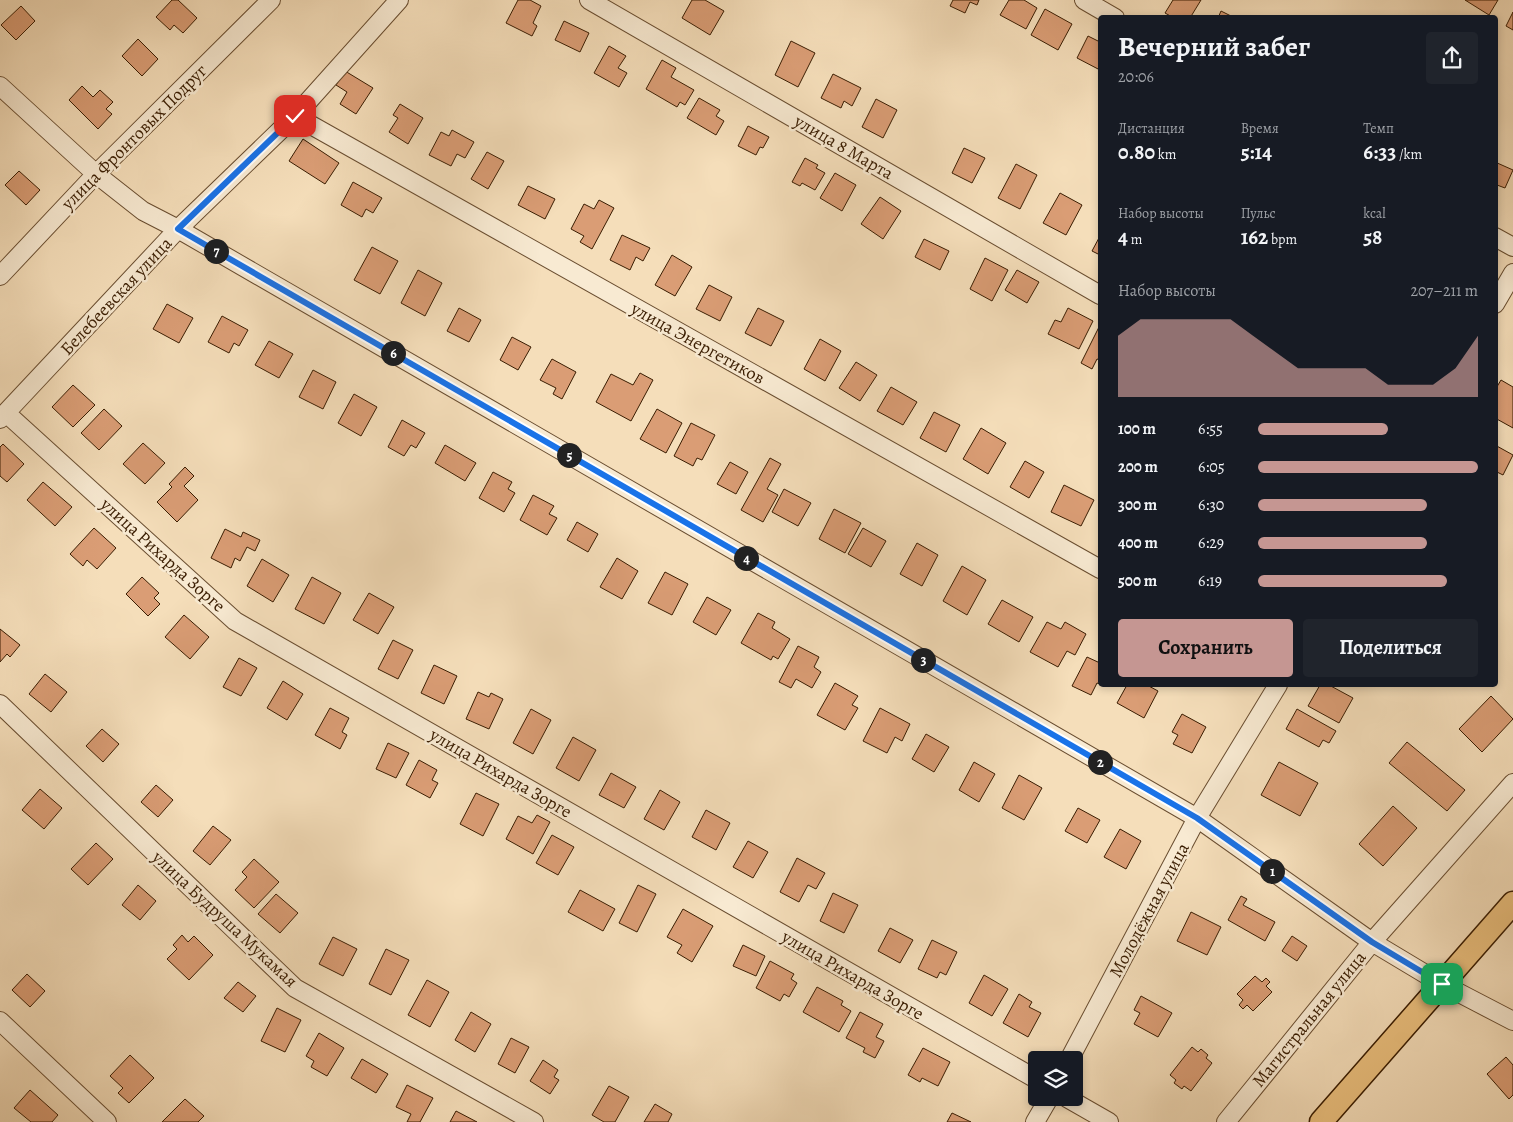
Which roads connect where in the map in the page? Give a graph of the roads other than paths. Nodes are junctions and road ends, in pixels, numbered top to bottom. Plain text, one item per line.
1 (271, 0) edge
2 (399, 0) edge
3 (589, 0) edge
4 (1084, 0) edge
5 (1110, 15) edge
6 (0, 86) edge
7 (295, 116) junction
8 (96, 174) junction
9 (178, 229) junction
10 (1498, 238) edge
11 (1513, 247) edge
12 (1513, 273) edge
13 (0, 276) edge
14 (1098, 294) edge
15 (1498, 299) edge
16 (3, 416) edge
17 (1098, 568) edge
18 (1277, 687) edge
19 (0, 704) edge
20 (1513, 783) edge
21 (1197, 818) junction
22 (1513, 903) edge
23 (1372, 942) junction
24 (1442, 984) junction
25 (0, 1021) edge
26 (1513, 1021) edge
27 (1074, 1051) edge
28 (1028, 1075) edge
29 (1044, 1106) edge
30 (1081, 1106) edge
31 (107, 1122) edge
32 (534, 1122) edge
33 (1035, 1122) edge
34 (1109, 1122) edge
35 (1226, 1122) edge
36 (1321, 1122) edge

1 - 8 street, улица Фронтовых Подруг
2 - 7 street, Белебеевская улица
3 - 14 street, улица 8 Марта
4 - 5 street
6 - 8 street
7 - 9 street, Белебеевская улица
7 - 17 street, улица Энергетиков
8 - 9 street
8 - 13 street, улица Фронтовых Подруг
9 - 16 street, Белебеевская улица
9 - 21 street
10 - 11 street
12 - 15 street
16 - 28 street, улица Рихарда Зорге
18 - 21 street, Молодёжная улица
19 - 32 street, улица Будруша Мукамая
20 - 23 street, Магистральная улица
21 - 23 street
21 - 27 street, Молодёжная улица
22 - 24 main road
23 - 24 street
23 - 35 street, Магистральная улица
24 - 26 street
24 - 36 main road
25 - 31 street
29 - 33 street
30 - 34 street

